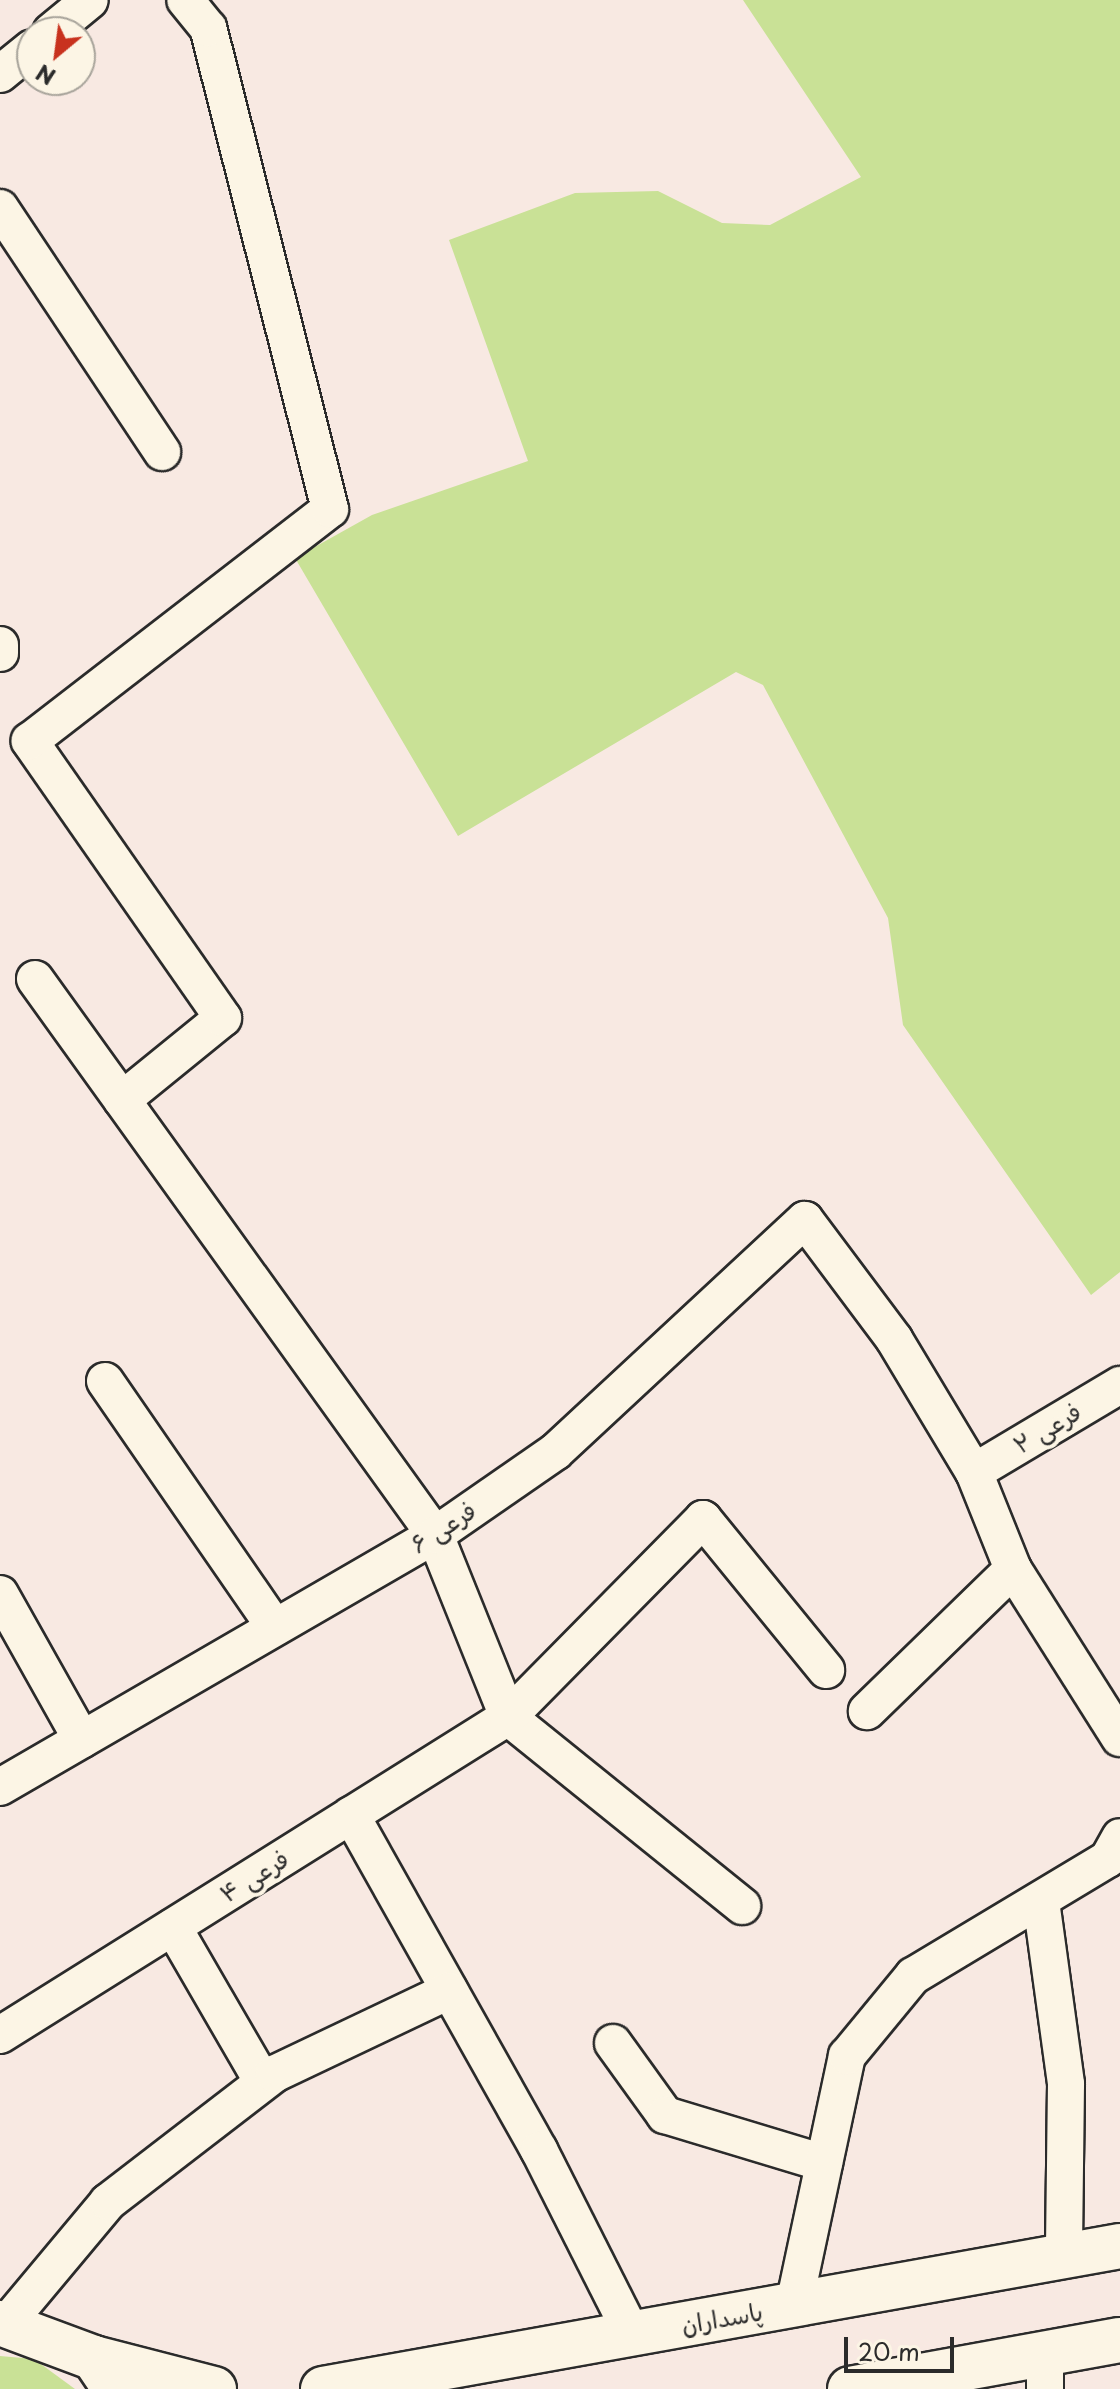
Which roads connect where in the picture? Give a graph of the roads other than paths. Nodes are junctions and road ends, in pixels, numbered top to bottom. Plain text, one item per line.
1 (90, 0) edge
2 (185, 0) edge
3 (70, 16) edge
4 (16, 61) edge
5 (0, 74) edge
6 (0, 208) edge
7 (162, 452) dead end
8 (0, 645) edge
9 (0, 653) edge
10 (35, 979) dead end
11 (122, 1100) junction
12 (105, 1381) dead end
13 (1120, 1385) edge
14 (974, 1472) junction
15 (435, 1535) junction
16 (1013, 1569) junction
17 (0, 1594) edge
18 (275, 1627) junction
19 (826, 1670) dead end
20 (867, 1711) dead end
21 (508, 1717) junction
22 (1120, 1738) edge
23 (82, 1740) junction
24 (0, 1787) edge
25 (351, 1815) junction
26 (1120, 1837) edge
27 (1041, 1901) junction
28 (742, 1906) dead end
29 (173, 1927) junction
30 (449, 1991) junction
31 (0, 2035) edge
32 (613, 2043) dead end
33 (263, 2082) junction
34 (824, 2163) junction
35 (1120, 2246) edge
36 (1064, 2256) junction
37 (794, 2305) junction
38 (4, 2323) edge
39 (632, 2334) junction
40 (1120, 2340) edge
41 (1045, 2371) edge
42 (104, 2374) edge
43 (214, 2389) edge
44 (323, 2389) edge
45 (850, 2389) edge

1 - 3 street
2 - 11 street
4 - 5 street
6 - 7 street
8 - 9 street
10 - 11 street
11 - 15 street
12 - 18 street
13 - 14 street, فرعی ۲
14 - 15 street, فرعی ۶
14 - 16 street
15 - 18 street, فرعی ۶
15 - 21 street
16 - 20 street
16 - 22 street
17 - 23 street
18 - 23 street, فرعی ۶
19 - 21 street, فرعی ۴
21 - 25 street, فرعی ۴
21 - 28 street
23 - 24 street, فرعی ۶
25 - 29 street, فرعی ۴
25 - 30 street
26 - 27 street
27 - 34 street
27 - 36 street
29 - 31 street, فرعی ۴
29 - 33 street
30 - 33 street
30 - 39 street
32 - 34 street
33 - 38 street
34 - 37 street
35 - 36 main road, پاسداران
36 - 37 main road, پاسداران
37 - 39 main road, پاسداران
38 - 42 main road
39 - 44 main road, پاسداران
40 - 41 main road
41 - 45 main road
42 - 43 main road

